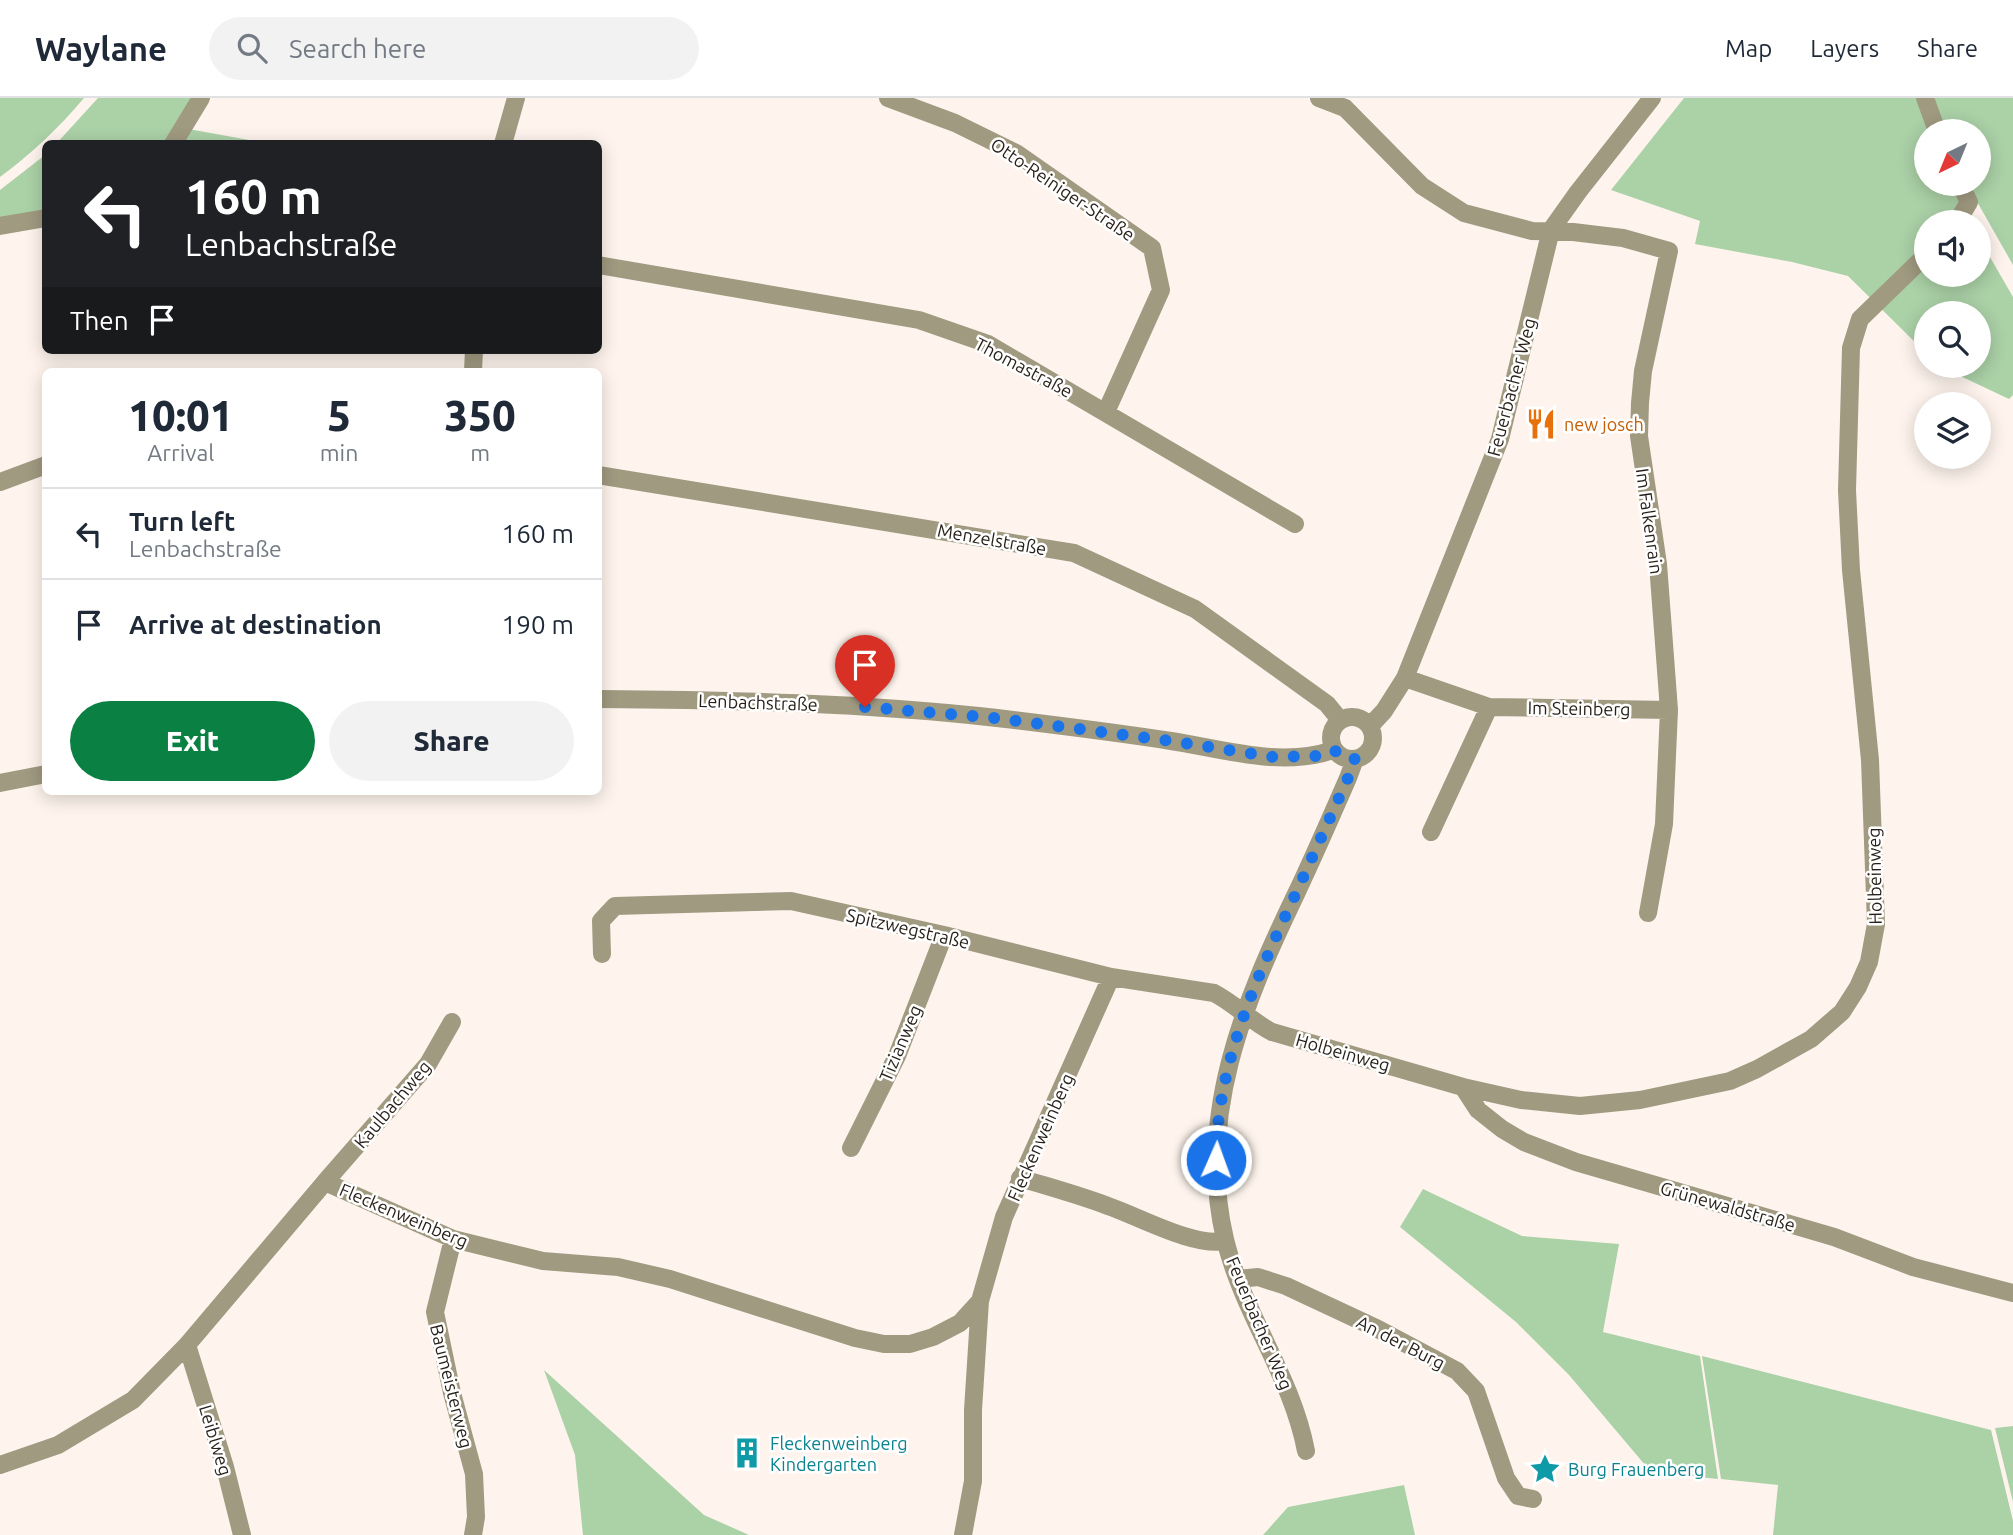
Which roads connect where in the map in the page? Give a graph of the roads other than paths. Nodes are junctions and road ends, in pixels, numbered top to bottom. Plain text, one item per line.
1 (201, 98) edge
2 (516, 98) edge
3 (888, 98) edge
4 (1319, 98) edge
5 (1651, 98) edge
6 (1925, 98) edge
7 (1933, 119) edge
8 (175, 140) edge
9 (504, 140) edge
10 (42, 219) edge
11 (0, 226) edge
12 (1551, 230) junction
13 (602, 266) edge
14 (1914, 266) edge
15 (1106, 412) junction
16 (42, 466) edge
17 (602, 476) edge
18 (0, 482) edge
19 (1295, 524) dead end
20 (1405, 678) junction
21 (602, 699) edge
22 (1489, 707) junction
23 (1669, 710) junction
24 (1340, 720) junction
25 (1370, 726) junction
26 (1334, 750) junction
27 (1355, 759) junction
28 (42, 775) edge
29 (0, 783) edge
30 (1431, 832) dead end
31 (1648, 914) dead end
32 (944, 935) junction
33 (601, 954) dead end
34 (1111, 977) junction
35 (1244, 1014) junction
36 (452, 1022) dead end
37 (1464, 1087) junction
38 (851, 1148) dead end
39 (1020, 1178) junction
40 (325, 1182) junction
41 (453, 1239) junction
42 (1225, 1241) junction
43 (1238, 1279) junction
44 (2013, 1293) edge
45 (980, 1301) junction
46 (187, 1345) junction
47 (1306, 1451) dead end
48 (0, 1465) edge
49 (1533, 1499) dead end
50 (242, 1535) edge
51 (473, 1535) edge
52 (963, 1535) edge

1 - 8 street
2 - 9 street
3 - 15 street, Otto-Reiniger-Straße
4 - 12 street
5 - 12 street, Feuerbacher Weg
6 - 7 street
10 - 11 street
12 - 20 street, Feuerbacher Weg
12 - 23 street, Im Falkenrain
13 - 15 street, Thomastraße
14 - 37 street, Holbeinweg
15 - 19 street, Thomastraße
16 - 18 street
17 - 24 street, Menzelstraße
20 - 22 street, Im Steinberg
20 - 25 street, Feuerbacher Weg
21 - 26 street, Lenbachstraße
22 - 23 street, Im Steinberg
22 - 30 street
23 - 31 street, Im Falkenrain
24 - 25 street
24 - 26 street
25 - 27 street, Feuerbacher Weg
26 - 27 street
27 - 35 street, Feuerbacher Weg
28 - 29 street
32 - 33 street, Spitzwegstraße
32 - 34 street, Spitzwegstraße
32 - 38 street, Tizianweg
34 - 35 street, Spitzwegstraße
34 - 39 street, Fleckenweinberg
35 - 37 street, Holbeinweg
35 - 42 street, Feuerbacher Weg
36 - 40 street, Kaulbachweg
37 - 44 street, Grünewaldstraße
39 - 42 street
39 - 45 street, Fleckenweinberg
40 - 41 street, Fleckenweinberg
40 - 46 street, Fleckenweinberg
41 - 45 street, Fleckenweinberg
41 - 51 street, Baumeisterweg
42 - 43 street, Feuerbacher Weg
43 - 47 street, Feuerbacher Weg
43 - 49 street, An der Burg
45 - 52 street, Fleckenweinberg
46 - 48 street, Fleckenweinberg
46 - 50 street, Leiblweg

